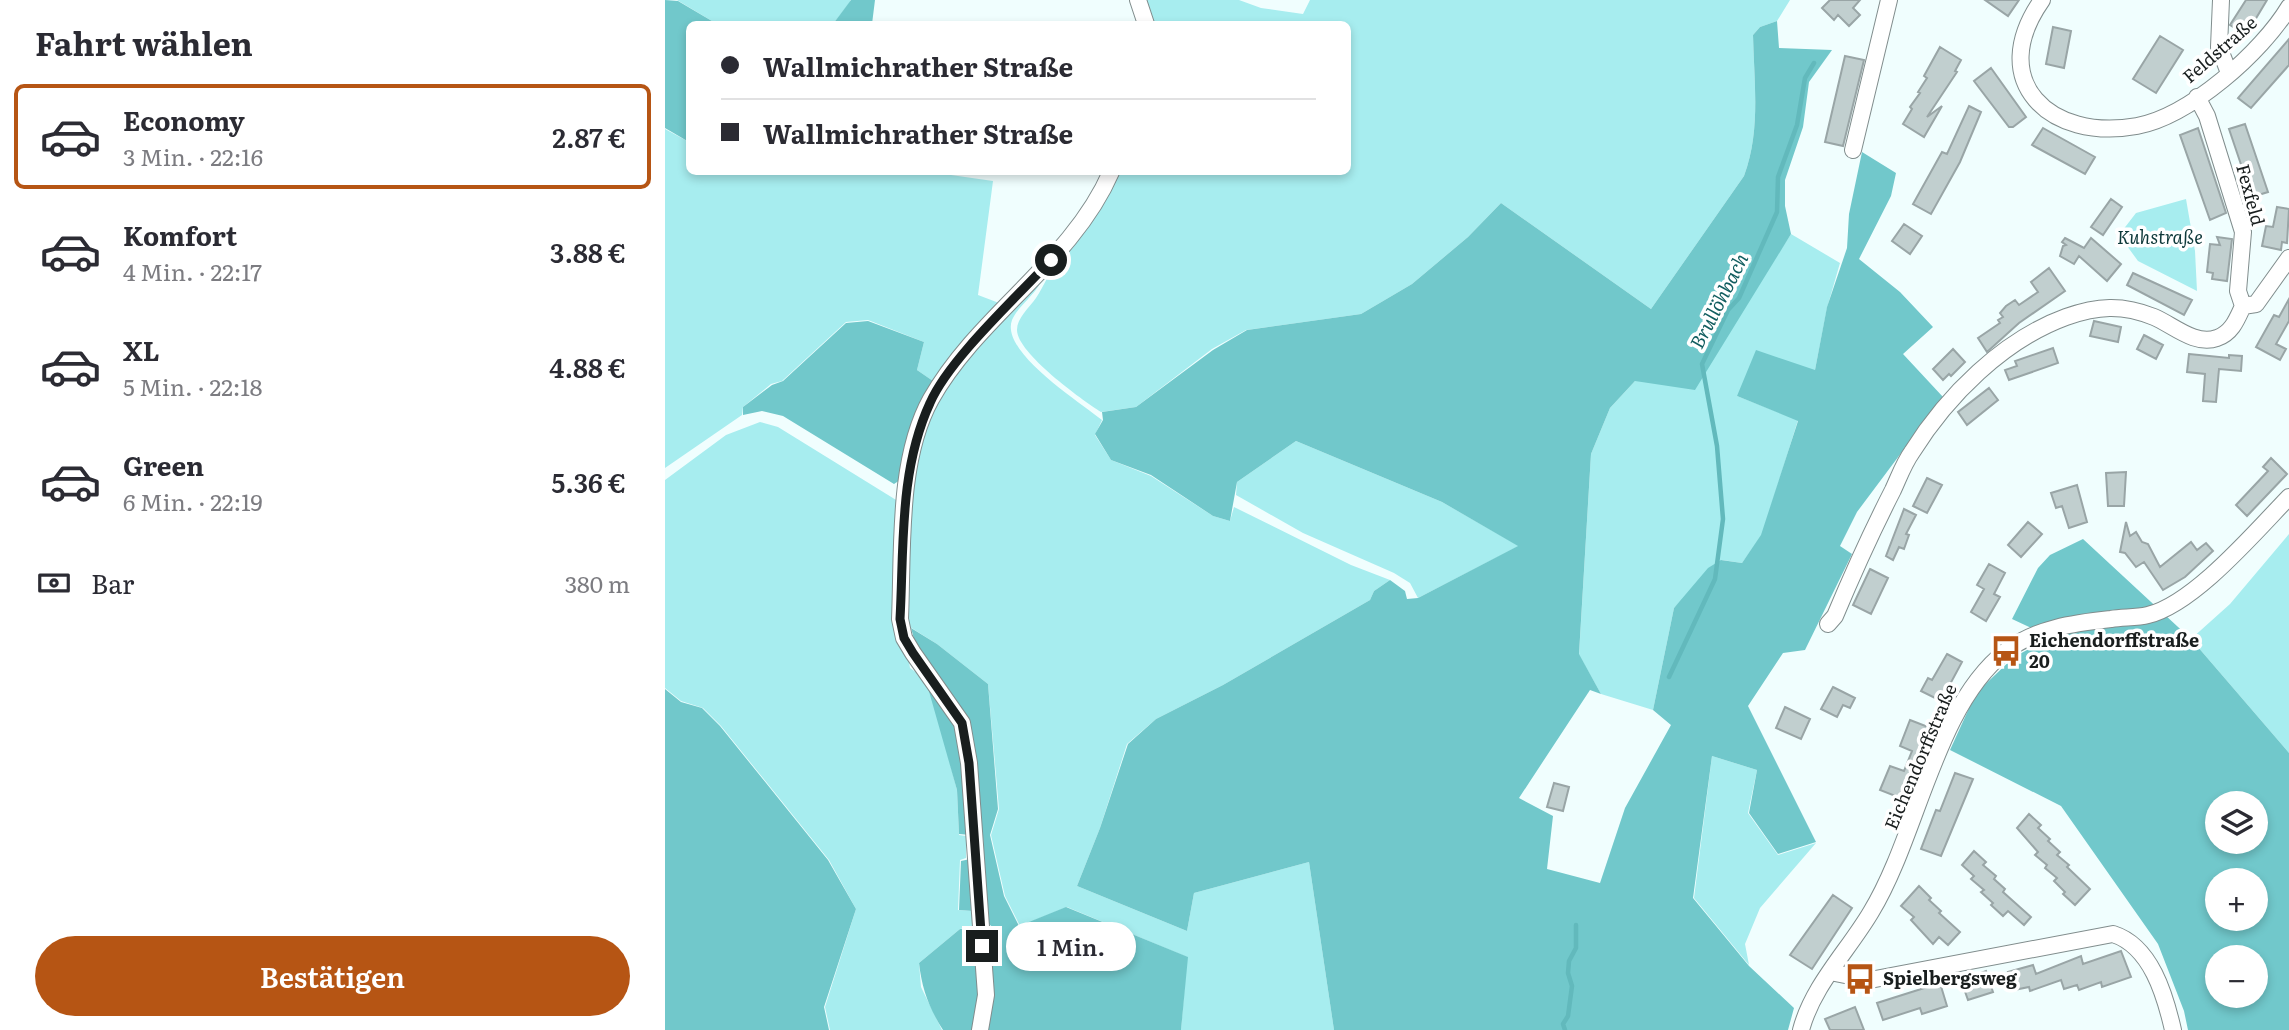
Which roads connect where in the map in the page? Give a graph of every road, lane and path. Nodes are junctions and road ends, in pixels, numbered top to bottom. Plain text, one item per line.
1 (1138, 0) edge
2 (1889, 0) edge
3 (2042, 0) edge
4 (2221, 0) edge
5 (2289, 7) edge
6 (1145, 21) edge
7 (2229, 73) junction
8 (2197, 97) junction
9 (1853, 150) dead end
10 (1110, 175) edge
11 (2289, 258) edge
12 (2243, 306) junction
13 (2289, 497) edge
14 (1828, 624) dead end
15 (1830, 972) junction
16 (980, 1030) edge
17 (1801, 1030) edge
18 (2173, 1030) edge

1 - 6 street
2 - 9 street
3 - 8 street, Feldstraße
4 - 7 street
5 - 7 street, Feldstraße
7 - 8 street, Feldstraße
8 - 12 street, Fexfeld
10 - 16 street
11 - 12 street
12 - 14 street
13 - 15 street, Eichendorffstraße
15 - 17 street, Eichendorffstraße
15 - 18 street

